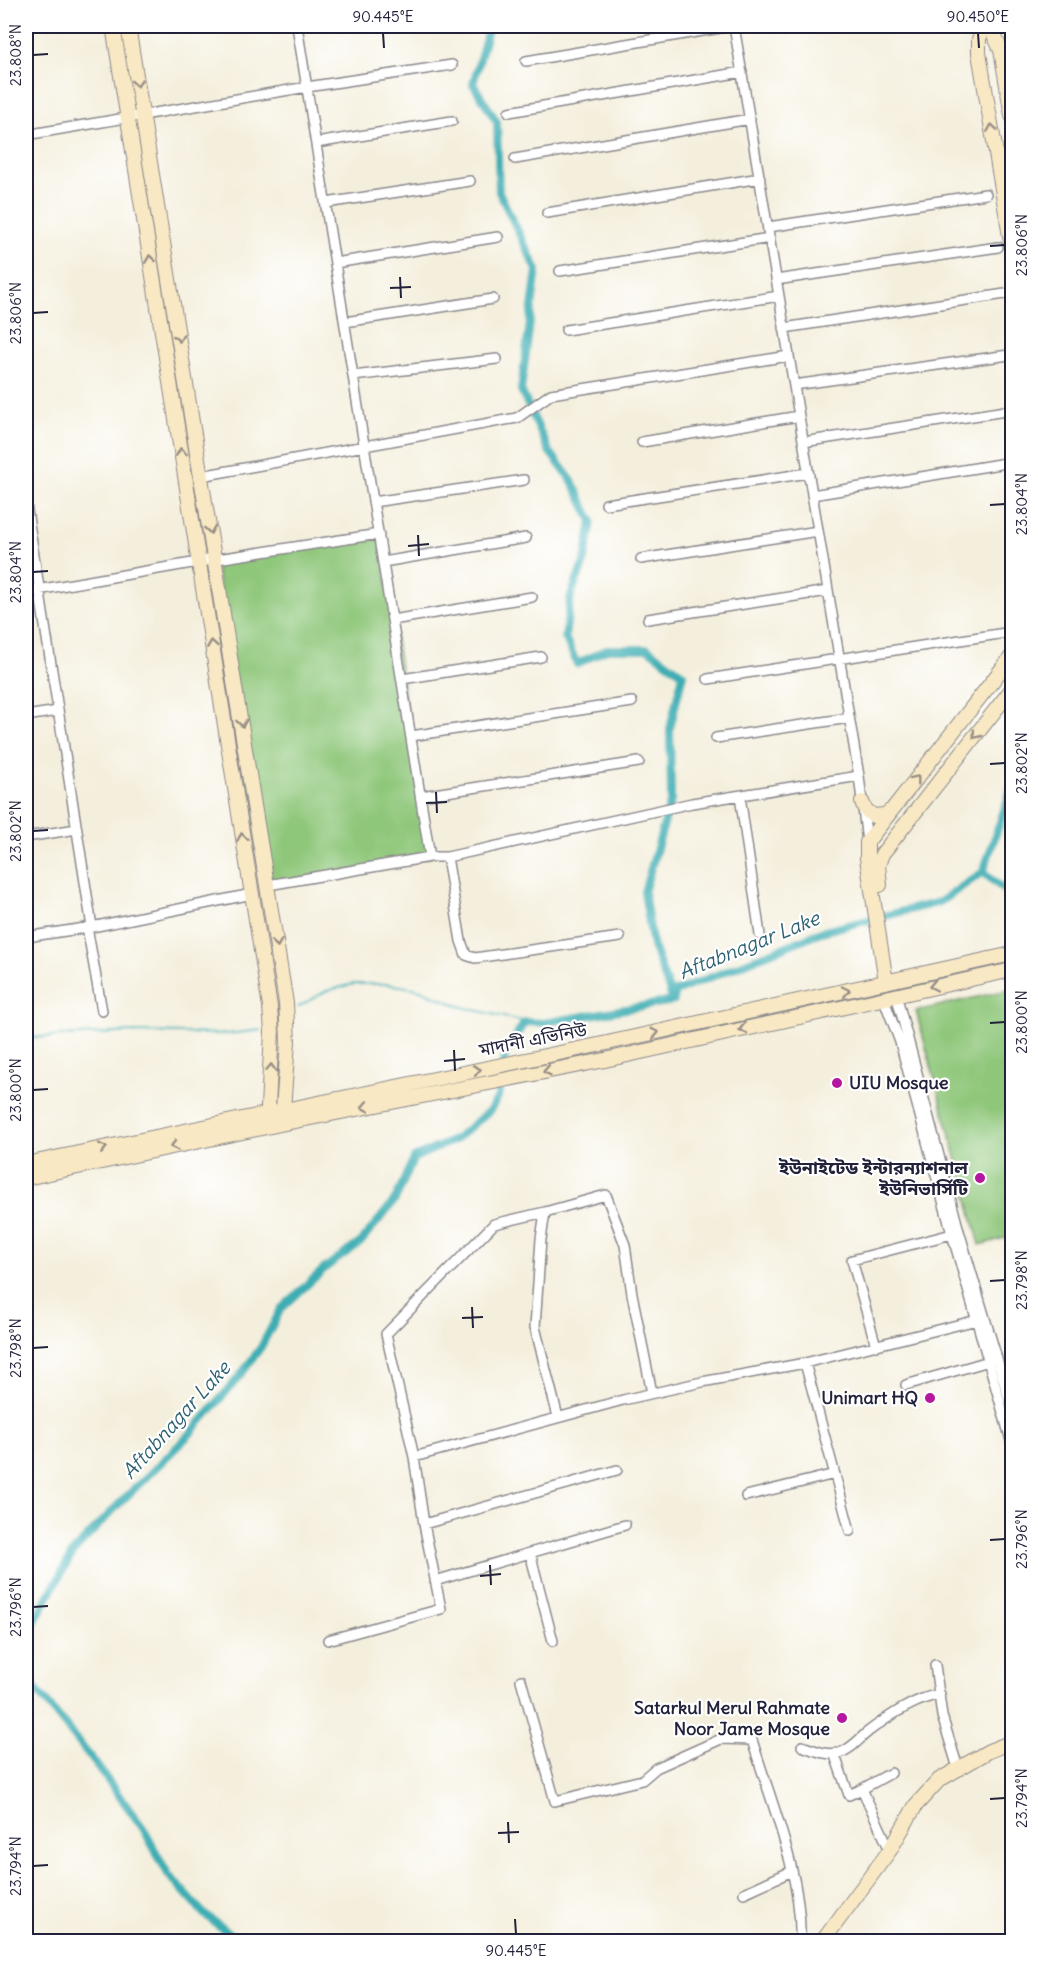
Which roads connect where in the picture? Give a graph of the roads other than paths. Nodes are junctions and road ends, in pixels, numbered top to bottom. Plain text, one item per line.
1 (113, 26) edge
2 (128, 26) edge
3 (298, 26) edge
4 (733, 26) edge
5 (984, 26) edge
6 (990, 26) edge
7 (526, 61) dead end
8 (452, 65) dead end
9 (742, 72) junction
10 (307, 87) junction
11 (509, 112) dead end
12 (142, 116) junction
13 (1012, 116) edge
14 (128, 118) junction
15 (750, 118) junction
16 (452, 121) dead end
17 (26, 135) edge
18 (316, 143) junction
19 (515, 159) dead end
20 (760, 178) junction
21 (470, 181) dead end
22 (986, 194) dead end
23 (326, 203) junction
24 (547, 213) dead end
25 (768, 228) junction
26 (498, 237) dead end
27 (770, 238) junction
28 (998, 247) dead end
29 (1012, 248) edge
30 (335, 263) junction
31 (560, 271) dead end
32 (776, 280) junction
33 (1005, 294) dead end
34 (779, 296) junction
35 (493, 299) dead end
36 (345, 322) junction
37 (784, 328) junction
38 (566, 330) dead end
39 (1009, 355) dead end
40 (789, 356) junction
41 (497, 359) dead end
42 (353, 376) junction
43 (794, 385) junction
44 (1012, 410) edge
45 (799, 416) junction
46 (642, 442) dead end
47 (803, 442) junction
48 (365, 447) junction
49 (1012, 462) edge
50 (808, 473) junction
51 (201, 476) junction
52 (524, 480) dead end
53 (812, 495) junction
54 (374, 502) junction
55 (26, 504) edge
56 (606, 504) dead end
57 (818, 531) junction
58 (379, 534) junction
59 (526, 538) dead end
60 (29, 544) edge
61 (641, 559) dead end
62 (215, 560) junction
63 (198, 562) junction
64 (383, 562) junction
65 (39, 589) junction
66 (26, 591) edge
67 (828, 591) junction
68 (532, 597) dead end
69 (648, 619) dead end
70 (392, 620) junction
71 (1012, 632) edge
72 (1012, 656) edge
73 (541, 657) dead end
74 (839, 658) junction
75 (402, 679) junction
76 (708, 679) dead end
77 (1012, 689) edge
78 (632, 702) dead end
79 (58, 711) junction
80 (26, 716) edge
81 (849, 717) junction
82 (411, 736) junction
83 (716, 738) dead end
84 (639, 762) dead end
85 (859, 776) junction
86 (421, 796) junction
87 (740, 796) junction
88 (862, 802) junction
89 (892, 810) junction
90 (76, 829) junction
91 (26, 837) edge
92 (867, 842) junction
93 (430, 857) junction
94 (447, 857) junction
95 (875, 881) junction
96 (268, 885) junction
97 (252, 894) junction
98 (90, 927) junction
99 (760, 935) dead end
100 (26, 937) edge
101 (620, 937) dead end
102 (1012, 954) edge
103 (1012, 970) edge
104 (891, 980) junction
105 (890, 996) junction
106 (102, 1011) dead end
107 (502, 1065) junction
108 (505, 1079) junction
109 (920, 1102) junction
110 (283, 1117) junction
111 (268, 1119) junction
112 (68, 1162) junction
113 (26, 1164) edge
114 (26, 1178) edge
115 (545, 1212) junction
116 (952, 1234) junction
117 (981, 1319) junction
118 (876, 1346) junction
119 (989, 1361) junction
120 (805, 1363) junction
121 (906, 1385) dead end
122 (652, 1393) junction
123 (1007, 1394) edge
124 (1012, 1409) edge
125 (558, 1417) junction
126 (1012, 1444) edge
127 (414, 1457) junction
128 (617, 1470) dead end
129 (835, 1474) junction
130 (746, 1496) dead end
131 (424, 1524) junction
132 (625, 1525) dead end
133 (850, 1531) dead end
134 (530, 1553) junction
135 (435, 1581) junction
136 (328, 1640) dead end
137 (553, 1641) dead end
138 (935, 1665) dead end
139 (521, 1680) dead end
140 (940, 1694) junction
141 (1012, 1742) edge
142 (802, 1746) dead end
143 (834, 1753) junction
144 (958, 1768) junction
145 (891, 1773) dead end
146 (862, 1789) junction
147 (890, 1850) junction
148 (792, 1871) junction
149 (744, 1893) dead end
150 (800, 1941) edge
151 (822, 1941) edge

1 - 14 street
2 -> 12 street
3 - 10 street
4 - 7 street
4 - 9 street
29 -> 5 street
6 - 13 street
8 - 10 street
9 - 11 street
9 - 15 street
10 - 12 street
10 - 18 street
12 - 14 street
12 -> 51 street
14 - 17 street
63 -> 14 street
15 - 19 street
15 - 20 street
16 - 18 street
18 - 23 street
20 - 24 street
20 - 25 street
21 - 23 street
22 - 25 street
23 - 30 street
25 - 27 street
26 - 30 street
27 - 31 street
27 - 32 street
28 - 32 street
30 - 36 street
32 - 34 street
33 - 37 street
34 - 37 street
34 - 38 street
35 - 36 street
36 - 42 street
37 - 40 street
39 - 43 street
40 - 43 street
40 - 48 street
41 - 42 street
42 - 48 street
43 - 45 street
44 - 47 street
45 - 46 street
45 - 47 street
47 - 50 street
48 - 51 street
48 - 54 street
49 - 53 street
50 - 53 street
50 - 56 street
51 -> 62 street
52 - 54 street
53 - 57 street
54 - 58 street
55 - 60 street
57 - 61 street
57 - 67 street
58 - 62 street
58 - 64 street
59 - 64 street
60 - 65 street
62 - 63 street
62 -> 96 street
63 - 65 street
97 -> 63 street
64 - 70 street
65 - 66 street
65 - 79 street
67 - 69 street
67 - 74 street
68 - 70 street
70 - 75 street
71 - 74 street
89 -> 72 street
73 - 75 street
74 - 76 street
74 - 81 street
75 - 82 street
77 -> 95 street
78 - 82 street
79 - 80 street
79 - 90 street
81 - 83 street
81 - 85 street
82 - 86 street
84 - 86 street
85 - 87 street
85 - 88 street
86 - 93 street
87 - 94 street
87 - 99 street
88 - 89 street
88 - 92 street
89 - 92 street
90 - 91 street
90 - 98 street
92 - 95 street
93 - 94 street
93 - 96 street
94 - 101 street
95 - 104 street
96 - 97 street
96 -> 110 street
97 - 98 street
111 -> 97 street
98 - 100 street
98 - 106 street
102 - 104 street, মাদানী এভিনিউ
103 -> 105 street, মাদানী এভিনিউ
107 -> 104 street, মাদানী এভিনিউ
105 -> 108 street, মাদানী এভিনিউ
105 - 109 street
107 - 108 street
110 -> 107 street, মাদানী এভিনিউ
108 -> 110 street, মাদানী এভিনিউ
109 - 116 street
109 - 117 street
110 - 111 street, মাদানী এভিনিউ
111 - 112 street, মাদানী এভিনিউ
112 - 113 street, মাদানী এভিনিউ
112 - 114 street, মাদানী এভিনিউ
115 - 122 street
115 - 125 street
115 - 127 street
116 - 117 street
116 - 118 street
117 - 118 street
117 - 119 street
117 - 123 street
118 - 120 street
119 - 121 street
119 - 123 street
120 - 122 street
120 - 129 street
122 - 125 street
123 - 124 street
123 - 126 street
125 - 127 street
127 - 131 street
128 - 131 street
129 - 130 street
129 - 133 street
131 - 135 street
132 - 134 street
134 - 135 street
134 - 137 street
135 - 136 street
138 - 140 street
139 - 148 street
140 - 143 street
140 - 144 street
141 - 144 street
142 - 143 street
143 - 146 street
144 - 147 street
145 - 146 street
146 - 147 street
147 - 151 street
148 - 149 street
148 - 150 street

